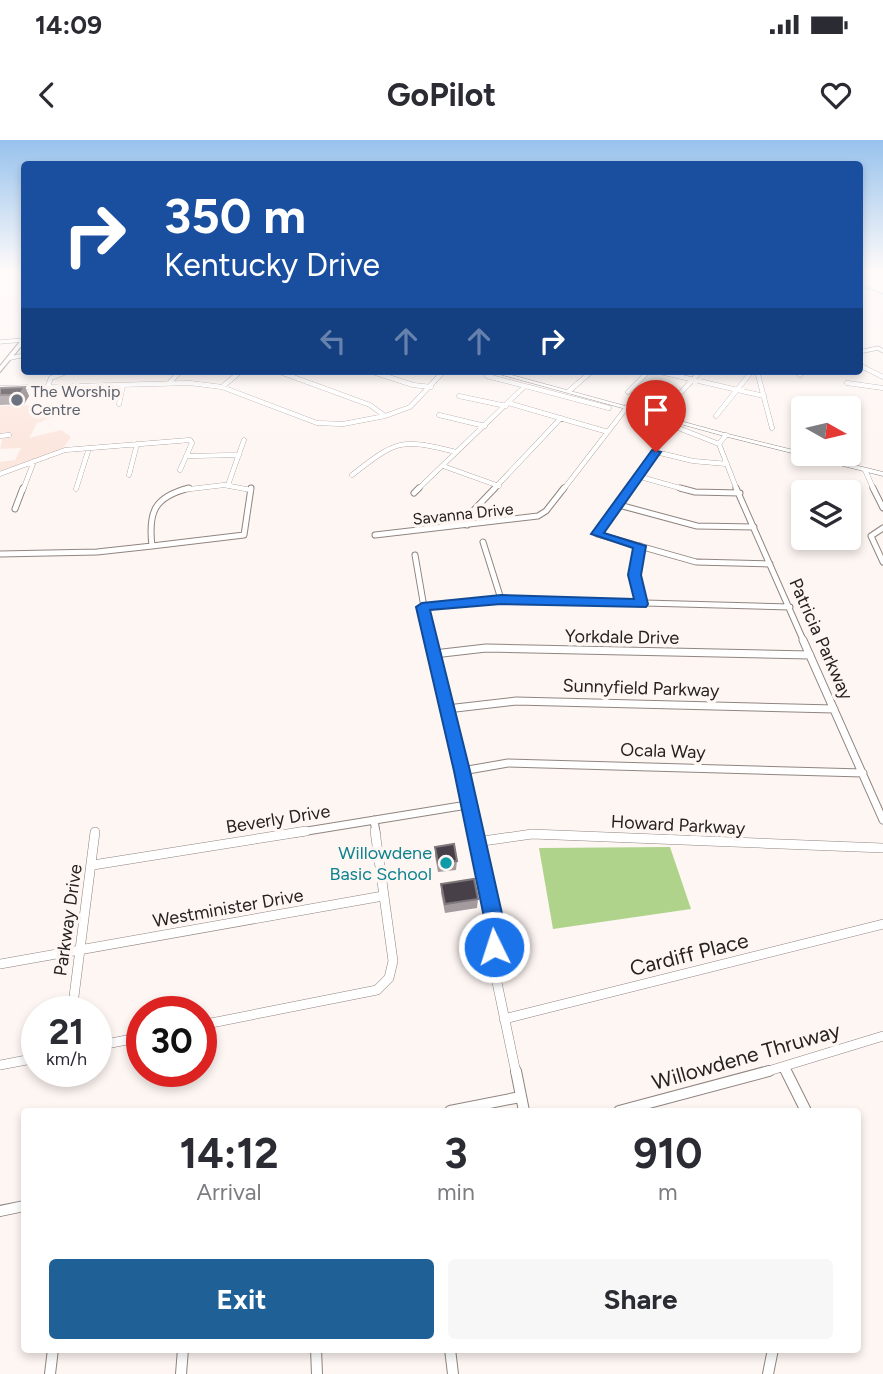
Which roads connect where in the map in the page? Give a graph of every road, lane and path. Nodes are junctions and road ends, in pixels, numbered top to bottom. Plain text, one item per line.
1 (21, 340) edge
2 (0, 343) edge
3 (21, 344) edge
4 (19, 347) junction
5 (21, 356) edge
6 (11, 358) junction
7 (863, 367) edge
8 (0, 370) edge
9 (57, 375) edge
10 (177, 375) edge
11 (236, 375) edge
12 (288, 375) edge
13 (383, 375) edge
14 (441, 375) edge
15 (492, 375) edge
16 (494, 375) edge
17 (587, 375) edge
18 (645, 375) edge
19 (675, 375) edge
20 (698, 375) edge
21 (749, 375) edge
22 (758, 375) edge
23 (883, 377) edge
24 (694, 379) junction
25 (169, 383) junction
26 (847, 383) dead end
27 (123, 385) junction
28 (525, 386) junction
29 (222, 387) junction
30 (431, 387) junction
31 (0, 388) edge
32 (47, 388) junction
33 (883, 388) edge
34 (737, 389) junction
35 (569, 391) junction
36 (628, 391) dead end
37 (459, 396) dead end
38 (764, 396) junction
39 (119, 404) dead end
40 (670, 404) dead end
41 (507, 405) junction
42 (626, 407) junction
43 (609, 408) dead end
44 (439, 415) dead end
45 (385, 416) junction
46 (716, 416) dead end
47 (561, 418) junction
48 (653, 418) dead end
49 (485, 426) junction
50 (673, 426) junction
51 (772, 428) dead end
52 (608, 432) junction
53 (9, 435) dead end
54 (726, 435) junction
55 (0, 436) edge
56 (244, 440) dead end
57 (137, 444) junction
58 (719, 444) junction
59 (89, 448) junction
60 (456, 452) junction
61 (656, 452) junction
62 (239, 455) junction
63 (186, 456) junction
64 (34, 461) junction
65 (727, 464) junction
66 (443, 466) junction
67 (180, 470) dead end
68 (864, 470) junction
69 (0, 474) edge
70 (883, 474) edge
71 (129, 475) dead end
72 (352, 475) dead end
73 (637, 476) junction
74 (228, 485) junction
75 (499, 486) junction
76 (76, 489) dead end
77 (414, 493) dead end
78 (740, 493) junction
79 (619, 505) junction
80 (883, 508) edge
81 (15, 509) dead end
82 (467, 525) junction
83 (754, 527) junction
84 (883, 528) edge
85 (375, 535) dead end
86 (483, 542) dead end
87 (152, 546) junction
88 (640, 546) junction
89 (0, 554) edge
90 (415, 555) dead end
91 (883, 562) edge
92 (770, 564) junction
93 (501, 600) junction
94 (641, 604) junction
95 (422, 607) junction
96 (790, 607) junction
97 (434, 654) junction
98 (810, 655) junction
99 (447, 709) junction
100 (834, 709) junction
101 (462, 771) junction
102 (863, 773) junction
103 (467, 805) junction
104 (374, 820) junction
105 (883, 820) edge
106 (95, 832) dead end
107 (476, 842) junction
108 (882, 851) edge
109 (93, 865) junction
110 (383, 896) junction
111 (883, 924) edge
112 (78, 951) junction
113 (0, 964) edge
114 (74, 996) edge
115 (503, 1019) junction
116 (217, 1022) edge
117 (883, 1036) edge
118 (21, 1061) edge
119 (0, 1065) edge
120 (785, 1067) junction
121 (520, 1097) junction
122 (465, 1108) edge
123 (523, 1108) edge
124 (630, 1108) edge
125 (805, 1108) edge
126 (21, 1207) edge
127 (0, 1211) edge
128 (53, 1353) edge
129 (183, 1353) edge
130 (316, 1353) edge
131 (450, 1353) edge
132 (772, 1353) edge
133 (50, 1374) edge
134 (181, 1374) edge
135 (317, 1374) edge
136 (453, 1374) edge
137 (768, 1374) edge

1 - 2 street
2 - 4 street
3 - 4 main road
4 - 6 main road
5 - 6 street
6 - 8 main road
7 - 23 street
9 - 32 street
10 - 25 street
11 - 29 street
12 - 45 street
13 - 30 street
14 - 30 street
15 - 28 street
16 - 35 main road
17 - 35 street
18 - 36 street
19 - 24 street
20 - 24 street
21 - 34 street
22 - 38 street
24 - 34 street
24 - 40 street
25 - 27 street
25 - 29 street
26 - 33 street
27 - 32 street
27 - 39 street
28 - 41 street
28 - 43 street
29 - 45 street
30 - 45 street
31 - 32 street
34 - 38 street
34 - 46 street
35 - 42 main road
37 - 41 street
38 - 51 street
41 - 47 street
41 - 49 street
42 - 52 street, Savanna Drive
42 - 54 main road
44 - 49 street
47 - 52 street
47 - 75 street
48 - 50 street
49 - 60 street
50 - 58 street
50 - 61 street
52 - 82 street, Savanna Drive
53 - 55 street
54 - 58 street
54 - 68 main road
56 - 62 street
57 - 59 street
57 - 63 street
57 - 71 street
58 - 65 street, Patricia Parkway
59 - 64 street
59 - 76 street
60 - 66 street
60 - 72 street
61 - 65 street
61 - 73 street
62 - 63 street
62 - 74 street
63 - 67 street
64 - 69 street
64 - 81 street
65 - 78 street, Patricia Parkway
66 - 75 street
66 - 77 street
68 - 70 main road
68 - 80 street
73 - 78 street
73 - 79 street
74 - 87 street
74 - 87 street
75 - 82 street
78 - 83 street, Patricia Parkway
79 - 83 street
79 - 88 street
82 - 85 street, Savanna Drive
83 - 92 street, Patricia Parkway
84 - 91 street
86 - 93 street
87 - 89 street
88 - 92 street
88 - 94 street
90 - 95 street
92 - 96 street, Patricia Parkway
93 - 94 street
93 - 95 street
94 - 96 street
95 - 97 street
96 - 98 street, Patricia Parkway
97 - 98 street, Yorkdale Drive
97 - 99 street
98 - 100 street, Patricia Parkway
99 - 100 street, Sunnyfield Parkway
99 - 101 street
100 - 102 street, Patricia Parkway
101 - 102 street, Ocala Way
101 - 103 street
102 - 105 street, Patricia Parkway
103 - 104 street, Beverly Drive
103 - 107 street
104 - 109 street, Beverly Drive
104 - 110 street
106 - 109 street, Parkway Drive
107 - 108 street, Howard Parkway
107 - 115 street
109 - 112 street, Parkway Drive
110 - 112 street, Westminister Drive
110 - 116 street
111 - 115 street, Cardiff Place
112 - 113 street, Westminister Drive
112 - 114 street, Parkway Drive
115 - 121 street
117 - 120 street, Willowdene Thruway
118 - 119 street
120 - 124 street, Willowdene Thruway
120 - 125 street
121 - 122 street
121 - 123 street
126 - 127 street
128 - 133 street
129 - 134 street
130 - 135 street
131 - 136 street
132 - 137 street

